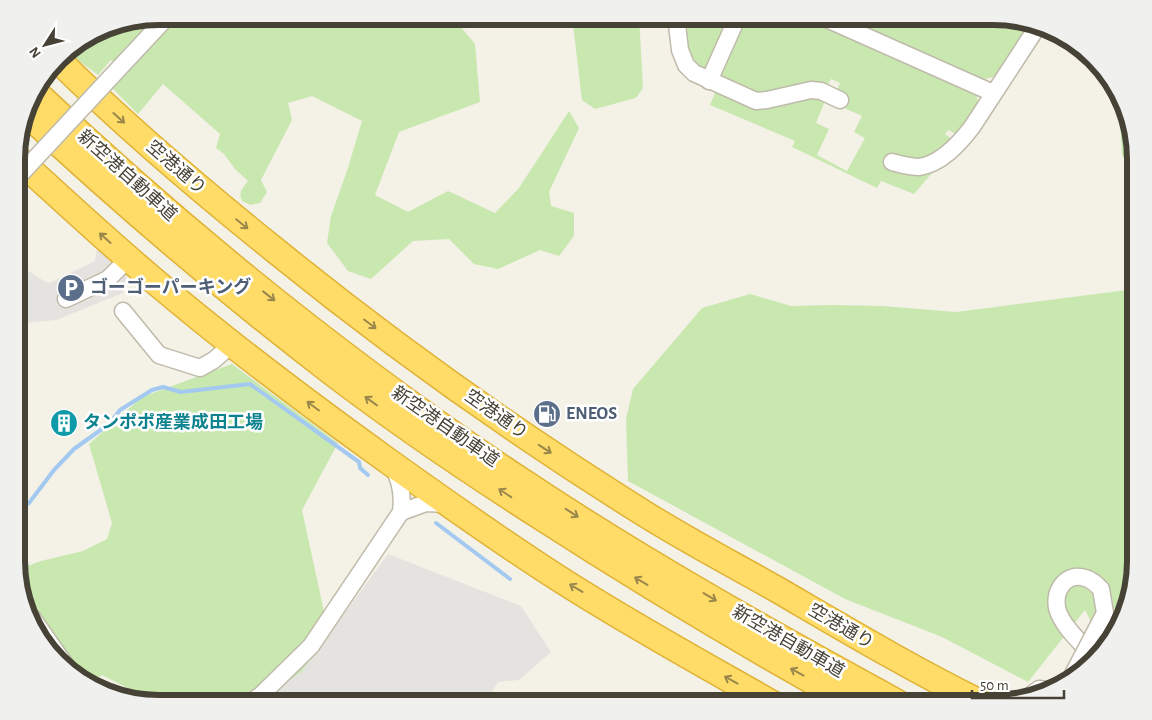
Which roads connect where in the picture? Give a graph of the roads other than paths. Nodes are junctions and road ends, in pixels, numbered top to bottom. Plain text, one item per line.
1 (160, 25) edge
2 (677, 25) edge
3 (734, 25) edge
4 (840, 25) edge
5 (1034, 32) edge
6 (68, 70) edge
7 (709, 81) junction
8 (993, 93) junction
9 (41, 97) edge
10 (840, 100) dead end
11 (32, 118) edge
12 (892, 162) dead end
13 (25, 164) edge
14 (25, 170) edge
15 (128, 259) junction
16 (66, 298) dead end
17 (123, 311) dead end
18 (232, 344) junction
19 (390, 462) junction
20 (450, 505) junction
21 (400, 512) junction
22 (1086, 649) edge
23 (1086, 649) edge
24 (1086, 649) edge
25 (1078, 664) edge
26 (261, 695) edge
27 (757, 695) edge
28 (838, 695) edge
29 (882, 695) edge
30 (964, 695) edge

1 - 14 street, bridge
2 - 7 street
3 - 7 street
4 - 8 street
5 - 8 street
6 -> 30 highway, 空港通り
7 - 10 street
8 - 12 street
9 -> 29 highway, 新空港自動車道
28 -> 11 highway, 新空港自動車道
15 -> 13 highway
15 - 16 street
15 - 18 highway
17 - 18 street
19 -> 18 highway
19 - 20 highway
19 - 21 street
20 - 21 street
27 -> 20 highway
21 - 26 street
22 - 23 street, bridge
24 - 25 street, bridge

